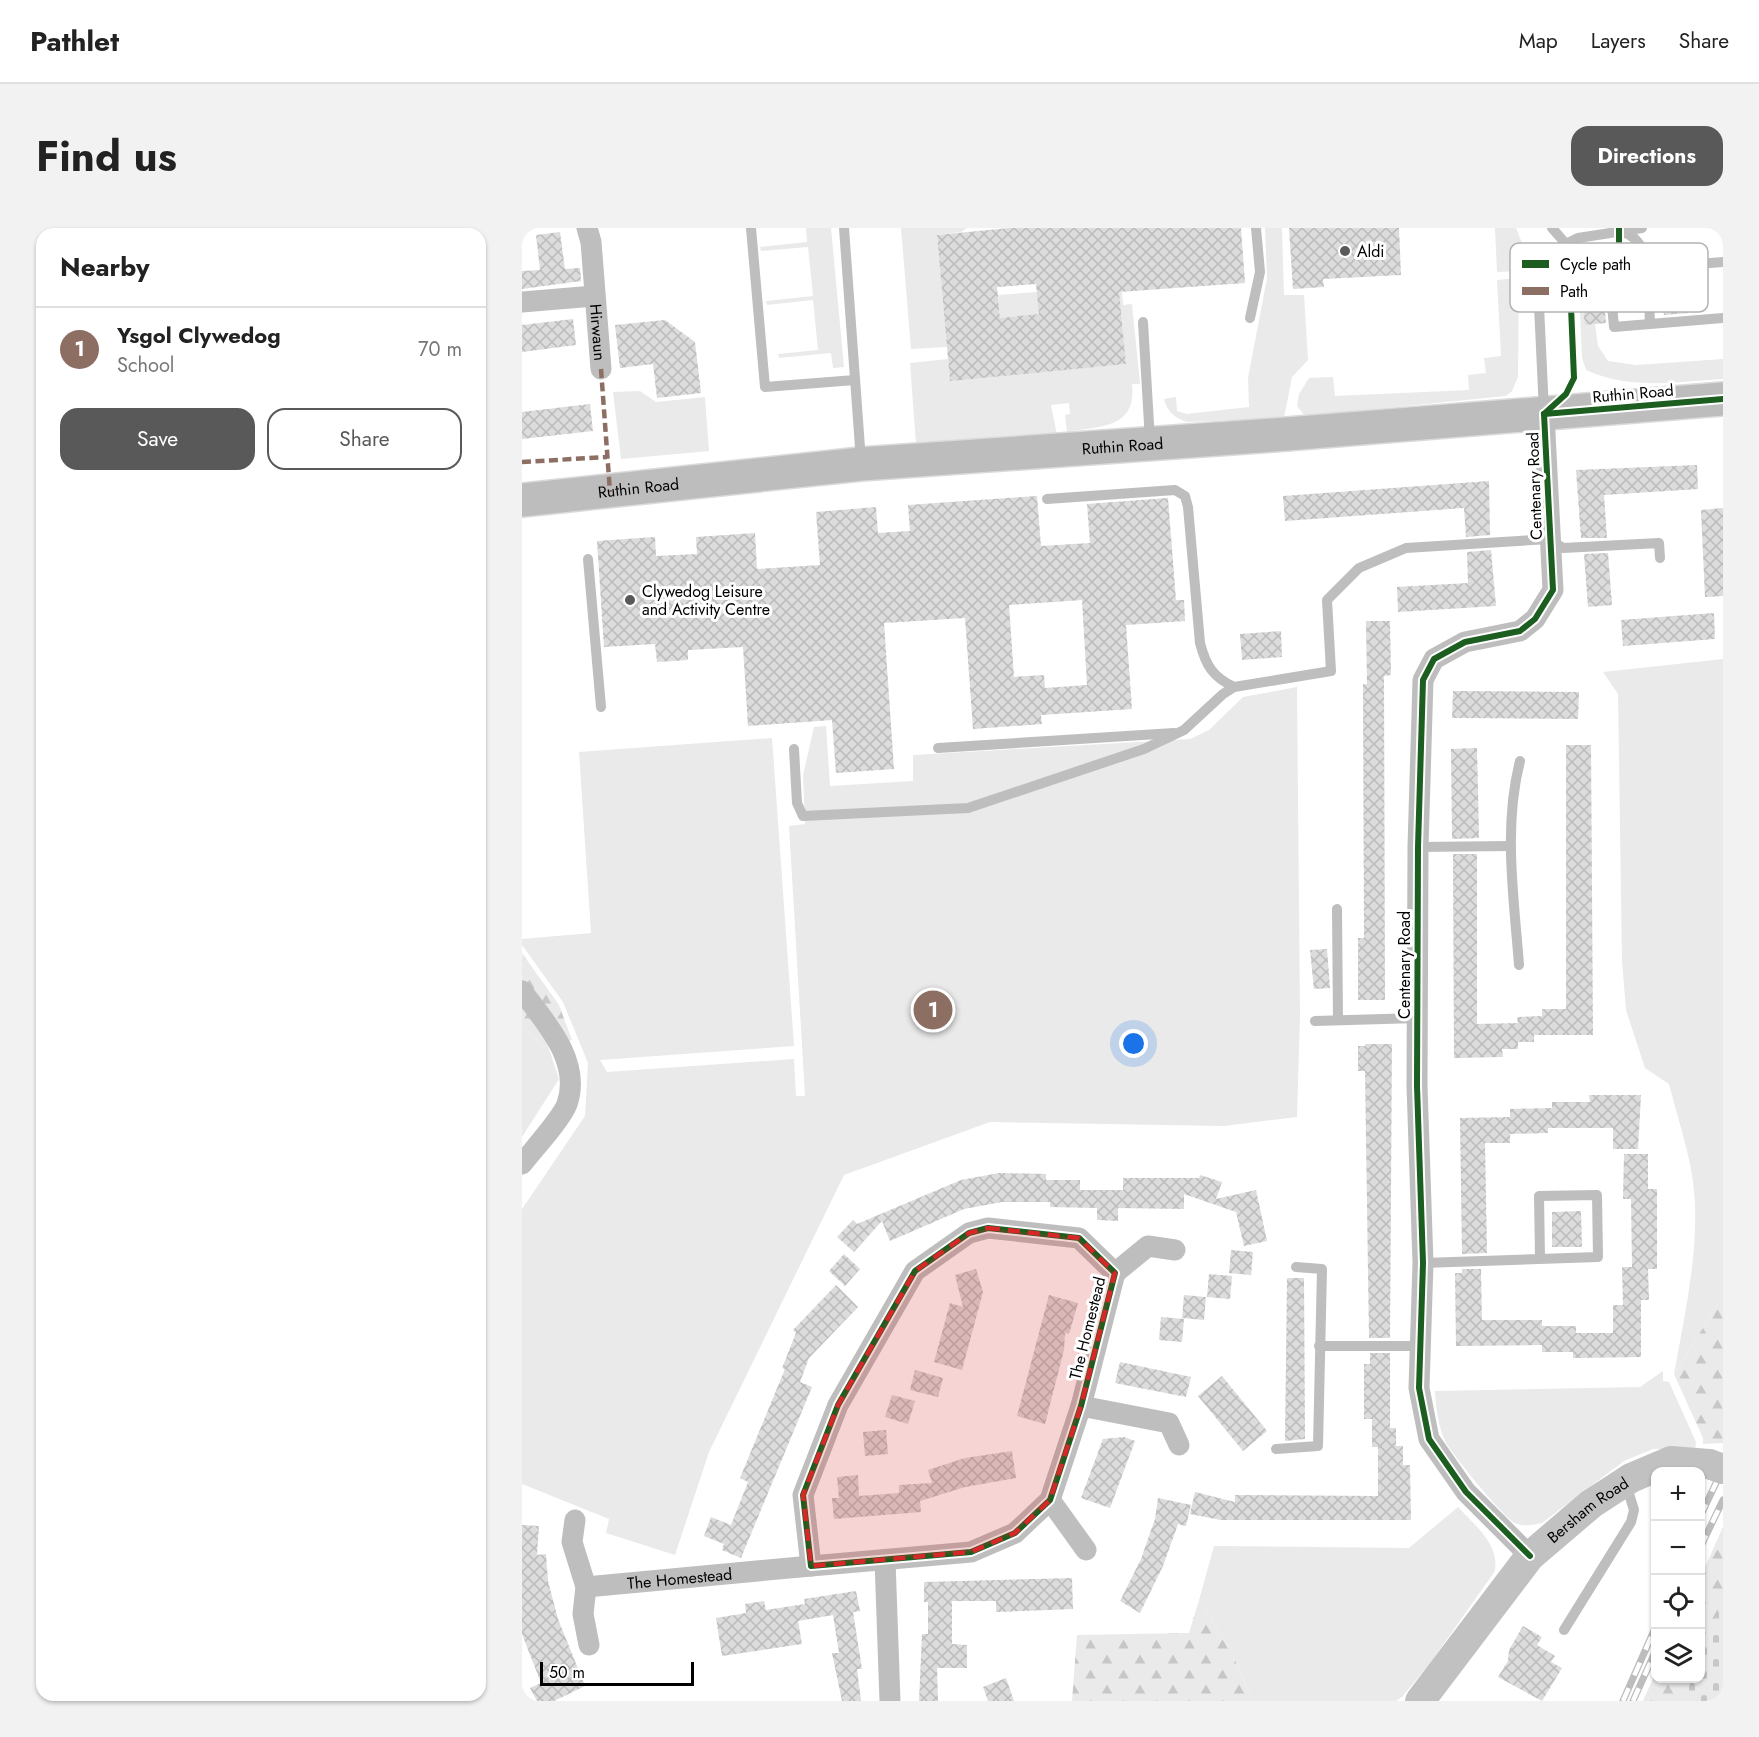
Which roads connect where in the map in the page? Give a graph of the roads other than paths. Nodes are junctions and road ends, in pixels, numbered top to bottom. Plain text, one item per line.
1 (587, 228) edge
2 (751, 228) edge
3 (844, 228) edge
4 (1256, 228) edge
5 (1552, 228) edge
6 (1642, 228) edge
7 (1619, 230) junction
8 (1565, 243) edge
9 (1569, 243) edge
10 (1640, 243) edge
11 (1723, 262) edge
12 (1708, 263) edge
13 (594, 296) junction
14 (522, 302) edge
15 (1539, 312) edge
16 (1613, 312) edge
17 (1649, 312) edge
18 (1250, 318) dead end
19 (1723, 318) edge
20 (1143, 322) dead end
21 (1650, 324) junction
22 (601, 369) dead end
23 (855, 380) junction
24 (1723, 399) edge
25 (1544, 414) junction
26 (1150, 444) junction
27 (861, 464) junction
28 (1047, 498) dead end
29 (522, 500) edge
30 (1549, 539) junction
31 (1660, 558) dead end
32 (588, 559) dead end
33 (1234, 687) junction
34 (602, 707) dead end
35 (1178, 732) junction
36 (938, 748) dead end
37 (794, 749) dead end
38 (1520, 761) dead end
39 (1511, 846) junction
40 (1418, 848) junction
41 (1337, 909) dead end
42 (1519, 965) dead end
43 (522, 991) edge
44 (1418, 1018) junction
45 (1338, 1020) junction
46 (1315, 1021) dead end
47 (522, 1164) edge
48 (1175, 1250) dead end
49 (1540, 1258) junction
50 (1423, 1263) junction
51 (1296, 1267) dead end
52 (1114, 1273) junction
53 (1319, 1346) junction
54 (1420, 1346) junction
55 (1082, 1406) junction
56 (1179, 1445) dead end
57 (1276, 1449) dead end
58 (1716, 1467) edge
59 (1625, 1481) junction
60 (1050, 1500) junction
61 (575, 1520) dead end
62 (1086, 1550) dead end
63 (1530, 1556) junction
64 (885, 1560) junction
65 (811, 1566) junction
66 (586, 1587) junction
67 (1564, 1630) dead end
68 (588, 1645) dead end
69 (891, 1701) edge
70 (1420, 1701) edge

1 - 13 street, Hirwaun
2 - 23 lane
3 - 23 lane
4 - 18 lane
5 - 8 lane
6 - 7 lane
7 - 9 lane
7 - 10 lane
11 - 12 lane
13 - 14 street, Hirwaun
13 - 22 street, Hirwaun
15 - 25 lane
16 - 21 lane
17 - 21 lane
19 - 21 lane
20 - 26 lane
23 - 27 lane
24 - 25 main road, Ruthin Road
25 - 26 main road, Ruthin Road
25 - 30 street, Centenary Road
26 - 27 main road, Ruthin Road
27 - 29 main road, Ruthin Road
28 - 33 lane
30 - 31 lane
30 - 33 lane
30 - 40 street, Centenary Road
32 - 34 lane
33 - 35 lane
35 - 36 lane
35 - 37 lane
38 - 39 lane
39 - 40 lane
39 - 42 lane
40 - 44 street, Centenary Road
41 - 45 lane
43 - 47 street
44 - 45 lane
44 - 50 street, Centenary Road
45 - 46 lane
48 - 52 street, The Homestead
49 - 49 lane
49 - 50 lane
50 - 54 street, Centenary Road
51 - 53 lane
52 - 55 street, The Homestead
52 - 65 street, The Homestead
53 - 54 lane
53 - 57 lane
54 - 63 street, Centenary Road
55 - 56 street
55 - 60 street, The Homestead
58 - 59 main road, Bersham Road
59 - 63 main road, Bersham Road
59 - 67 lane
60 - 62 street
60 - 64 street, The Homestead
61 - 66 street
63 - 70 main road, Bersham Road
64 - 65 street, The Homestead
64 - 69 street
65 - 66 street, The Homestead
66 - 68 street

